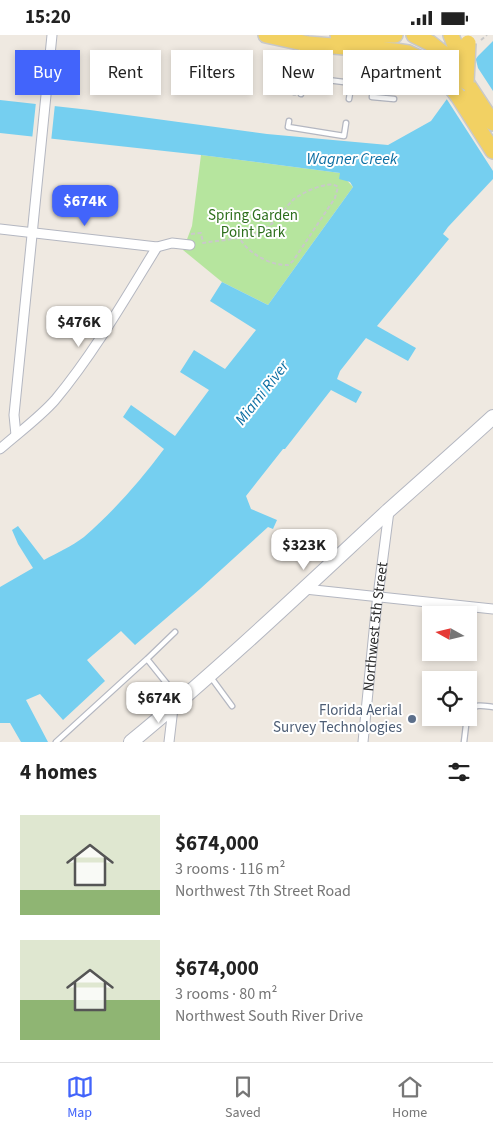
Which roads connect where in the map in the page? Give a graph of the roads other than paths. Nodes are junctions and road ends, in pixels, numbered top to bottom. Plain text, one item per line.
1 (52, 35) edge
2 (266, 35) edge
3 (338, 35) edge
4 (395, 35) edge
5 (414, 35) edge
6 (304, 39) edge
7 (458, 43) edge
8 (358, 48) joint
9 (377, 49) junction
10 (350, 95) edge
11 (350, 99) dead end
12 (394, 99) dead end
13 (289, 121) dead end
14 (346, 123) dead end
15 (493, 123) edge
16 (493, 151) edge
17 (0, 229) edge
18 (32, 233) junction
19 (190, 245) dead end
20 (157, 247) junction
21 (493, 417) edge
22 (16, 435) junction
23 (0, 449) edge
24 (389, 511) junction
25 (305, 589) junction
26 (378, 596) junction
27 (493, 609) edge
28 (175, 632) dead end
29 (147, 659) junction
30 (210, 674) junction
31 (177, 704) junction
32 (232, 706) dead end
33 (477, 706) edge
34 (493, 707) edge
35 (466, 726) edge
36 (56, 742) edge
37 (131, 742) edge
38 (169, 742) edge
39 (363, 742) edge
40 (464, 742) edge

1 - 18 street
2 - 6 main road
3 - 4 main road
5 - 7 main road
6 - 8 main road
7 - 15 main road, bridge
8 - 9 main road
9 - 12 lane
9 - 16 main road, bridge
10 - 11 lane
13 - 14 lane
17 - 18 street
18 - 20 street
18 - 22 street
19 - 20 street
20 - 22 street
21 - 24 main road
22 - 23 street
24 - 25 main road
24 - 26 street, Northwest 5th Street
25 - 26 street
25 - 30 main road
26 - 27 street
26 - 39 street, Northwest 5th Street
28 - 29 lane
29 - 31 lane
29 - 36 lane
30 - 31 main road
30 - 32 lane
31 - 37 main road
31 - 38 street
33 - 34 lane
35 - 40 lane

